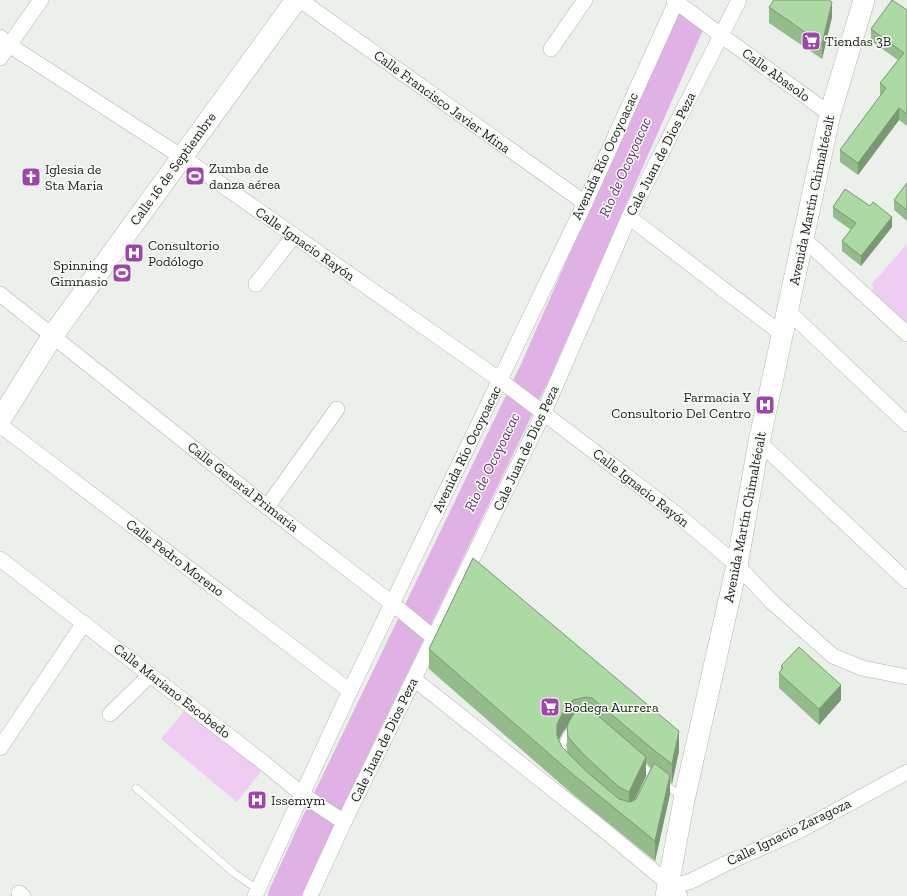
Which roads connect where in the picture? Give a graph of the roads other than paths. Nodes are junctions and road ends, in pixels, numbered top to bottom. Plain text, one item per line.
1 (41, 0) edge
2 (296, 0) edge
3 (300, 0) edge
4 (585, 0) edge
5 (739, 0) edge
6 (864, 0) edge
7 (675, 1) edge
8 (694, 6) edge
9 (722, 36) junction
10 (5, 41) edge
11 (551, 49) dead end
12 (0, 58) edge
13 (830, 114) junction
14 (182, 157) junction
15 (584, 203) junction
16 (628, 217) junction
17 (294, 236) junction
18 (804, 238) junction
19 (256, 284) dead end
20 (0, 294) edge
21 (788, 312) junction
22 (907, 334) edge
23 (53, 335) junction
24 (783, 335) junction
25 (504, 382) junction
26 (337, 409) dead end
27 (541, 410) junction
28 (0, 420) edge
29 (907, 424) edge
30 (0, 425) edge
31 (759, 442) junction
32 (267, 507) junction
33 (0, 559) edge
34 (736, 565) junction
35 (907, 581) edge
36 (398, 608) junction
37 (84, 623) junction
38 (432, 636) junction
39 (150, 675) junction
40 (907, 678) edge
41 (414, 679) junction
42 (350, 691) junction
43 (110, 714) dead end
44 (576, 723) edge
45 (0, 748) edge
46 (636, 761) edge
47 (567, 764) edge
48 (907, 772) edge
49 (652, 776) junction
50 (649, 783) edge
51 (136, 788) dead end
52 (307, 798) junction
53 (684, 800) junction
54 (340, 820) junction
55 (672, 892) edge
56 (257, 893) edge
57 (310, 896) edge

1 - 10 street
2 - 14 main road, Calle 16 de Septiembre
3 - 15 street, Calle Francisco Javier Mina
4 - 11 street
5 - 9 street, Cale Juan de Dios Peza
6 - 13 main road, Avenida Martín Chimaltécalt
7 - 8 street, Calle Abasolo
7 - 15 street, Avenida Río Ocoyoacac
8 - 9 street, Calle Abasolo
9 - 13 street, Calle Abasolo
9 - 16 street, Cale Juan de Dios Peza
10 - 12 street
10 - 14 street, Calle Ignacio Rayón
13 - 18 main road, Avenida Martín Chimaltécalt
14 - 17 street, Calle Ignacio Rayón
14 - 23 main road, Calle 16 de Septiembre
15 - 25 street, Avenida Río Ocoyoacac
16 - 24 street
16 - 27 street, Cale Juan de Dios Peza
17 - 19 street
17 - 25 street, Calle Ignacio Rayón
18 - 21 main road, Avenida Martín Chimaltécalt
18 - 22 street
20 - 23 street, Calle General Primaria
21 - 24 main road, Avenida Martín Chimaltécalt
21 - 29 street
23 - 28 main road, Calle 16 de Septiembre
23 - 32 street, Calle General Primaria
24 - 31 main road, Avenida Martín Chimaltécalt
25 - 27 street, Calle Ignacio Rayón
25 - 36 street, Avenida Río Ocoyoacac
26 - 32 street
27 - 34 street, Calle Ignacio Rayón
27 - 38 street, Cale Juan de Dios Peza
30 - 42 street, Calle Pedro Moreno
31 - 34 main road, Avenida Martín Chimaltécalt
31 - 35 street
32 - 36 street, Calle General Primaria
33 - 37 street, Calle Mariano Escobedo
34 - 40 street, Calle Ignacio Rayón
34 - 53 main road, Avenida Martín Chimaltécalt
36 - 38 street, Calle General Primaria
36 - 42 street, Avenida Río Ocoyoacac
37 - 39 street, Calle Mariano Escobedo
37 - 45 street
38 - 41 street, Cale Juan de Dios Peza
39 - 43 street
39 - 52 street, Calle Mariano Escobedo
41 - 54 street, Cale Juan de Dios Peza
41 - 55 street
42 - 52 street, Avenida Río Ocoyoacac
44 - 47 lane
46 - 49 lane
48 - 55 street, Calle Ignacio Zaragoza
49 - 50 lane
49 - 53 lane
51 - 56 lane
52 - 54 street, Calle Mariano Escobedo
52 - 56 street, Avenida Río Ocoyoacac
53 - 55 main road, Avenida Martín Chimaltécalt
54 - 57 street, Cale Juan de Dios Peza

